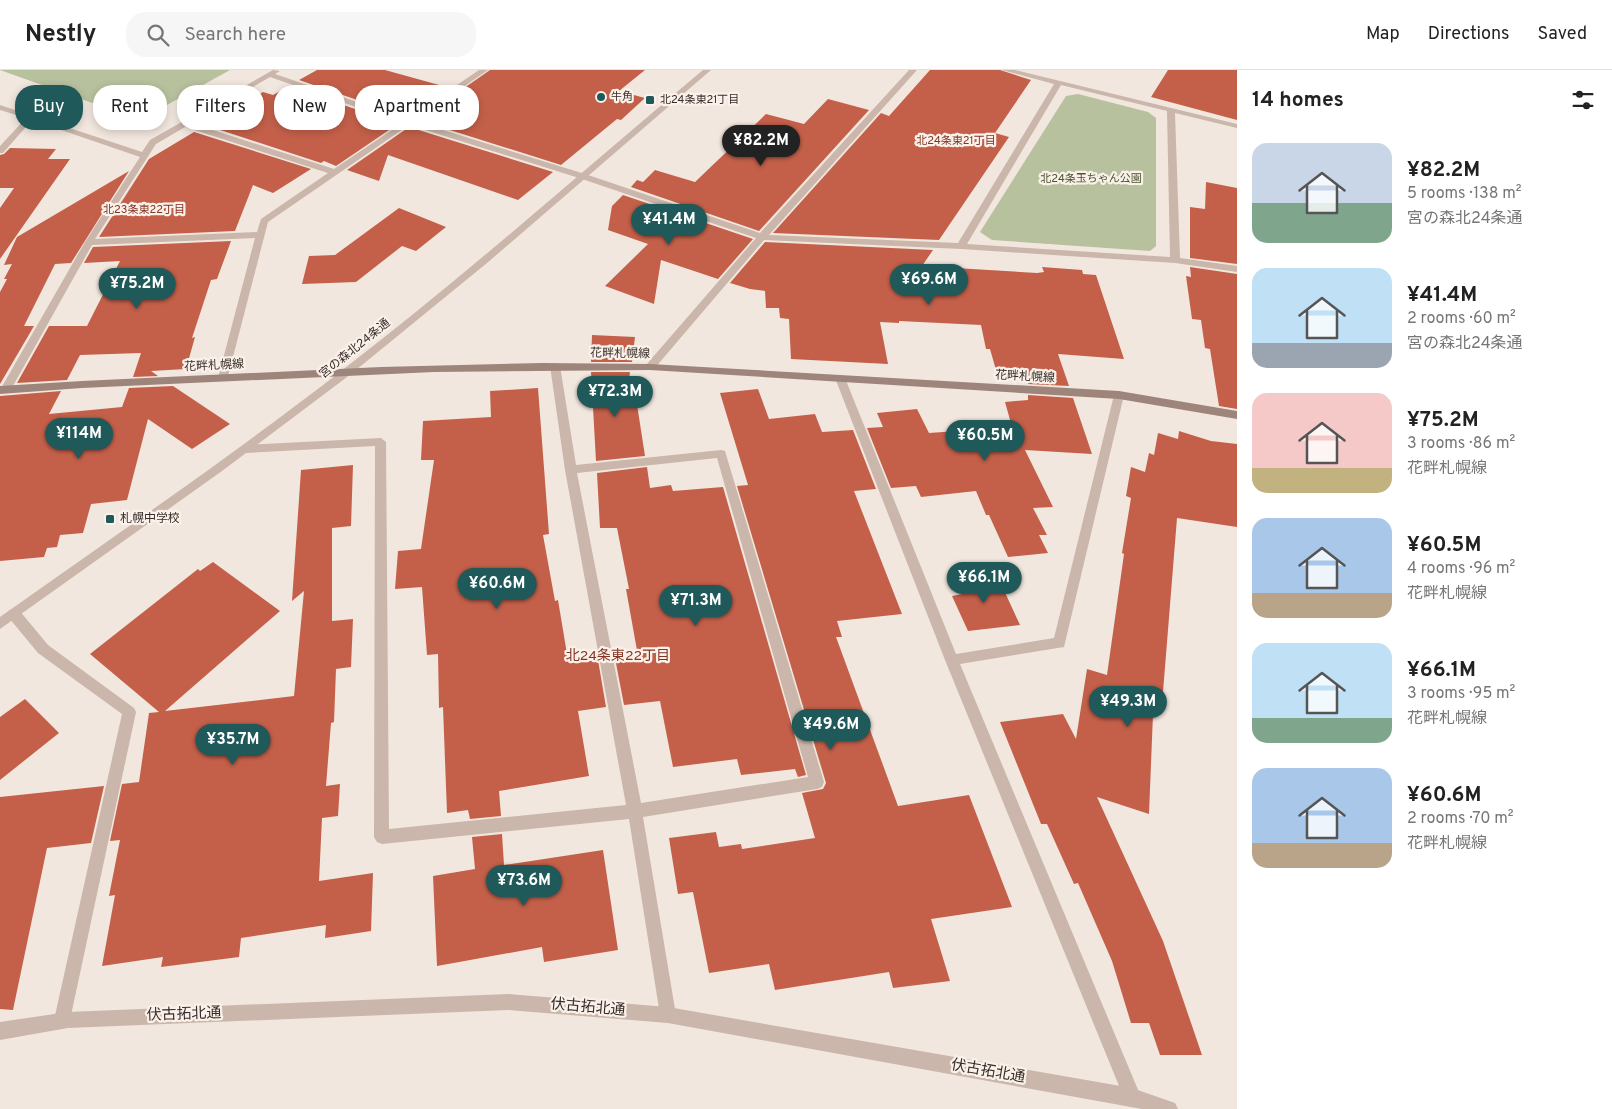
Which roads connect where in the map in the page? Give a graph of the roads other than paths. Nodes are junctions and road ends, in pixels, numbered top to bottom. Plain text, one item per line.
1 (278, 70) edge
2 (484, 70) edge
3 (707, 70) edge
4 (913, 70) edge
5 (1006, 70) edge
6 (270, 75) junction
7 (1059, 82) junction
8 (253, 85) edge
9 (462, 85) edge
10 (355, 104) edge
11 (0, 107) edge
12 (1170, 109) junction
13 (15, 112) edge
14 (1237, 126) edge
15 (177, 128) edge
16 (19, 130) edge
17 (67, 130) edge
18 (204, 130) edge
19 (396, 130) edge
20 (434, 130) edge
21 (0, 151) edge
22 (143, 155) junction
23 (333, 172) junction
24 (582, 176) junction
25 (260, 235) junction
26 (762, 238) junction
27 (89, 242) junction
28 (961, 246) junction
29 (1175, 260) junction
30 (1237, 269) edge
31 (555, 366) junction
32 (650, 367) junction
33 (349, 371) junction
34 (223, 378) junction
35 (840, 378) junction
36 (3, 390) edge
37 (1119, 395) junction
38 (1237, 415) edge
39 (246, 449) junction
40 (571, 470) junction
41 (14, 614) junction
42 (0, 624) edge
43 (952, 660) junction
44 (635, 811) junction
45 (668, 1015) junction
46 (62, 1020) junction
47 (0, 1031) edge
48 (1132, 1097) junction
49 (1169, 1109) edge

1 - 6 street
2 - 9 street
3 - 24 street, 宮の森北24条通
4 - 26 street
5 - 7 street
6 - 8 street
6 - 10 street
7 - 12 street
7 - 28 street
11 - 13 street
12 - 14 street
12 - 29 street
15 - 22 street
16 - 21 street
17 - 22 street
18 - 23 street
19 - 23 street
20 - 24 street
22 - 27 street
23 - 25 street
24 - 26 street
24 - 33 street, 宮の森北24条通
25 - 27 street
25 - 34 street
26 - 28 street
26 - 32 street
27 - 36 street
28 - 29 street
29 - 30 street
31 - 32 main road, 花畔札幌線
31 - 33 main road, 花畔札幌線
31 - 40 street
32 - 35 main road, 花畔札幌線
33 - 34 main road, 花畔札幌線
33 - 39 street, 宮の森北24条通
34 - 36 main road, 花畔札幌線
35 - 37 main road, 花畔札幌線
35 - 43 street
37 - 38 main road, 花畔札幌線
37 - 43 street
39 - 41 street, 宮の森北24条通
39 - 44 street
40 - 44 street
40 - 44 street
41 - 42 street, 宮の森北24条通
41 - 46 street
43 - 48 street
44 - 45 street
45 - 46 street, 伏古拓北通
45 - 48 street, 伏古拓北通
46 - 47 street, 伏古拓北通
48 - 49 street, 伏古拓北通

